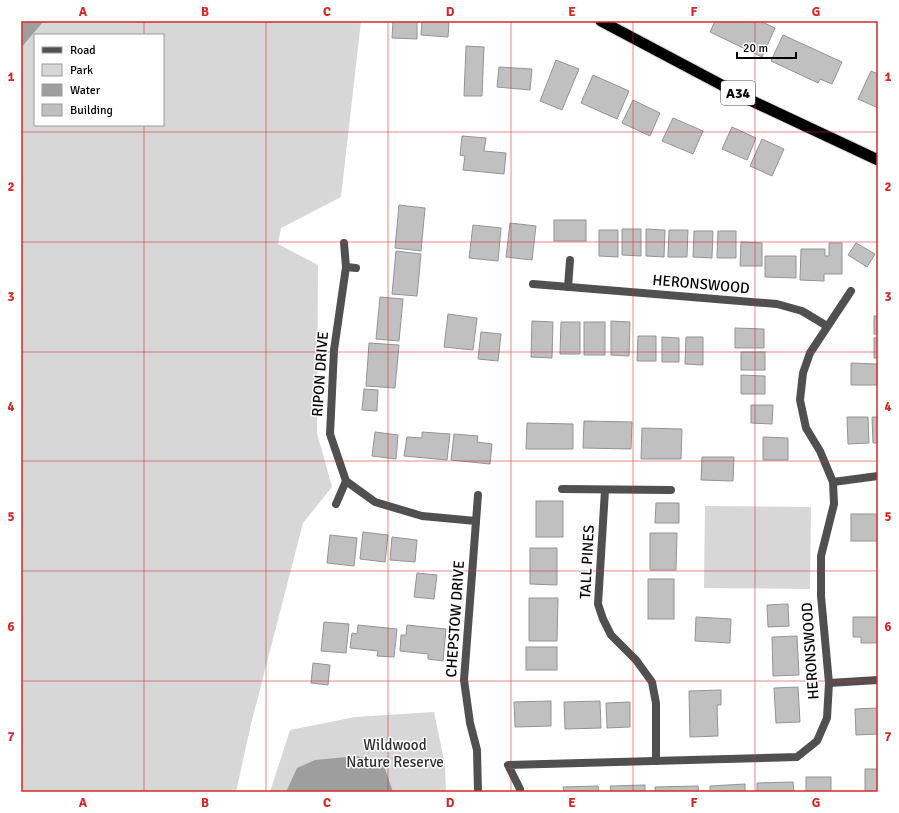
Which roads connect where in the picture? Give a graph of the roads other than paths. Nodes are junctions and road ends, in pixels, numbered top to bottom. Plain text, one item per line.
1 (601, 21) edge
2 (878, 160) edge
3 (344, 243) dead end
4 (570, 260) dead end
5 (346, 267) junction
6 (356, 268) dead end
7 (533, 284) dead end
8 (568, 287) junction
9 (850, 291) dead end
10 (827, 326) junction
11 (878, 476) edge
12 (346, 481) junction
13 (833, 482) junction
14 (562, 489) dead end
15 (605, 490) junction
16 (671, 490) dead end
17 (478, 496) dead end
18 (336, 504) dead end
19 (476, 521) junction
20 (878, 680) edge
21 (829, 683) junction
22 (656, 761) junction
23 (520, 789) dead end
24 (478, 792) edge

1 - 2 highway, A34
3 - 5 street, RIPON DRIVE
4 - 8 street
5 - 6 street
5 - 12 street, RIPON DRIVE
7 - 8 street, HERONSWOOD
8 - 10 street, HERONSWOOD
9 - 10 street, HERONSWOOD
10 - 13 street, HERONSWOOD
11 - 13 street
12 - 18 street
12 - 19 street
13 - 21 street, HERONSWOOD
14 - 15 street
15 - 16 street
15 - 22 street, TALL PINES
17 - 19 street, CHEPSTOW DRIVE
19 - 24 street, CHEPSTOW DRIVE
20 - 21 street
21 - 22 street, HERONSWOOD
22 - 23 street, HERONSWOOD

